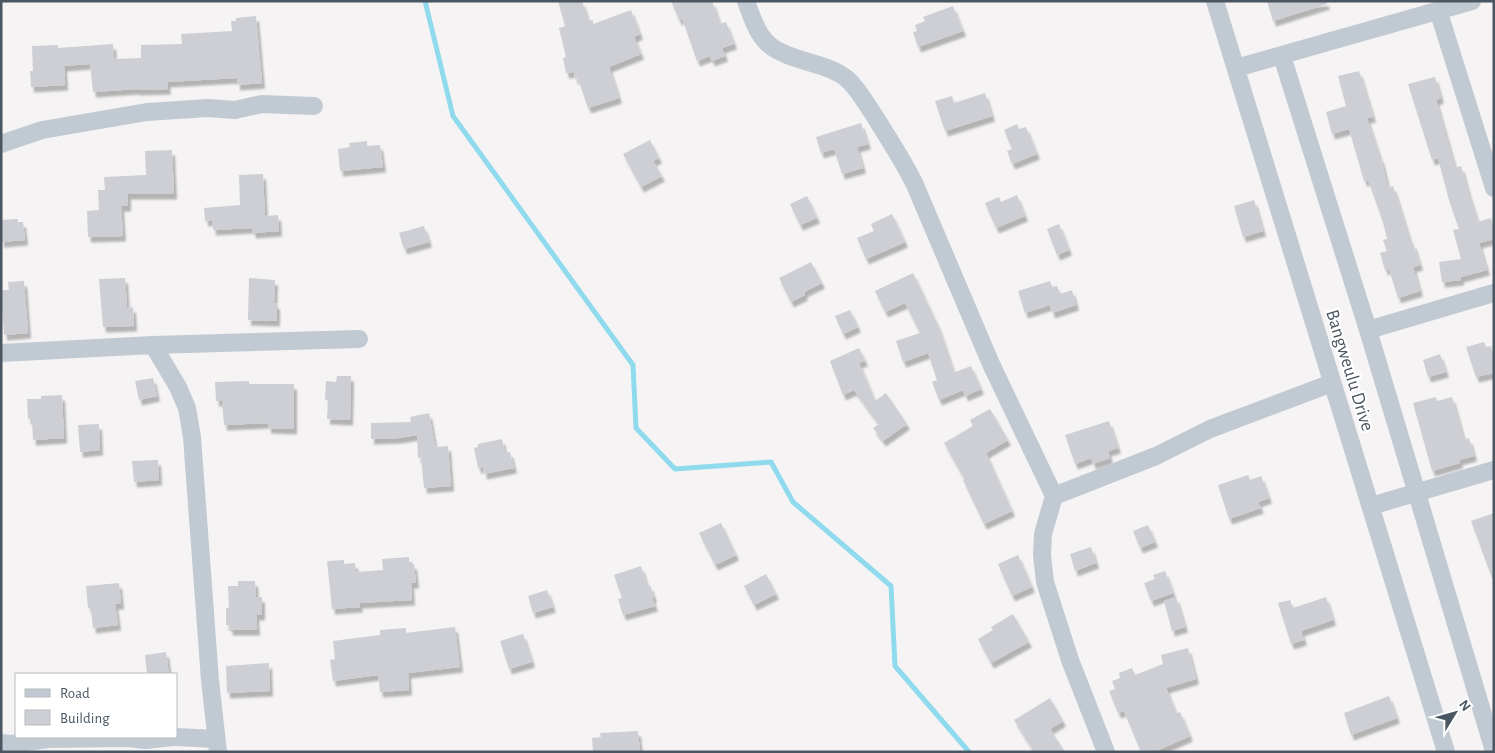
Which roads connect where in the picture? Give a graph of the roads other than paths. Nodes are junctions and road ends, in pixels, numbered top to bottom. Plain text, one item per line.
1 (746, 1) edge
2 (1215, 1) edge
3 (1472, 1) edge
4 (1438, 10) junction
5 (1282, 56) junction
6 (1236, 68) junction
7 (314, 106) dead end
8 (1, 144) edge
9 (1494, 188) edge
10 (1494, 293) edge
11 (1368, 330) junction
12 (359, 339) dead end
13 (153, 345) junction
14 (1, 353) edge
15 (1332, 383) junction
16 (1494, 470) edge
17 (1416, 493) junction
18 (1054, 496) junction
19 (1371, 506) junction
20 (128, 738) edge
21 (128, 738) edge
22 (165, 738) edge
23 (178, 738) edge
24 (1, 742) edge
25 (217, 745) edge
26 (1494, 751) edge
27 (1106, 752) edge
28 (1446, 752) edge

1 - 18 street
2 - 6 street, Bangweulu Drive
3 - 4 street
4 - 5 street
4 - 9 street
5 - 6 street
5 - 11 street, Bangweulu Drive
6 - 15 street, Bangweulu Drive
7 - 8 street
10 - 11 street
11 - 17 street, Bangweulu Drive
12 - 13 street
13 - 14 street
13 - 25 street
15 - 18 street
15 - 19 street, Bangweulu Drive
16 - 17 street
17 - 19 street
17 - 26 street, Bangweulu Drive
18 - 27 street
19 - 28 street, Bangweulu Drive
20 - 24 street
21 - 22 street
23 - 25 street

